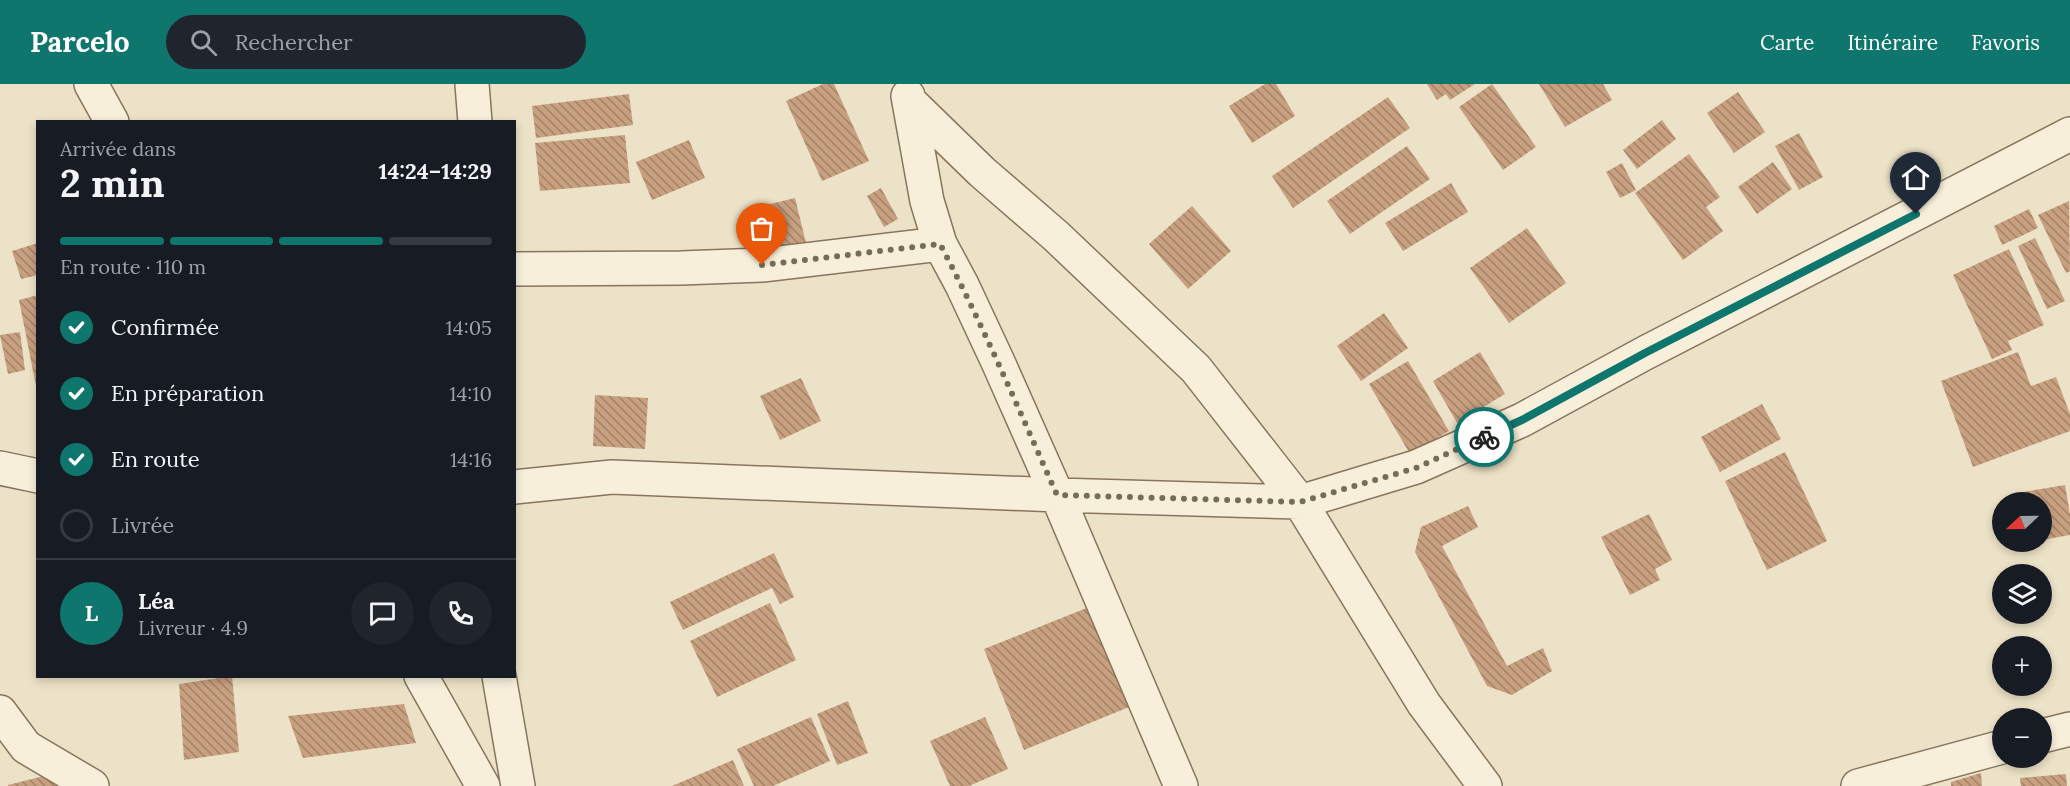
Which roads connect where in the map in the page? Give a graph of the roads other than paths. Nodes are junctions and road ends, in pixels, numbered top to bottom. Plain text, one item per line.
1 (91, 84) edge
2 (472, 84) edge
3 (908, 93) edge
4 (111, 120) edge
5 (475, 120) edge
6 (2070, 134) edge
7 (940, 244) junction
8 (516, 269) edge
9 (0, 468) edge
10 (36, 476) edge
11 (516, 487) edge
12 (1057, 495) junction
13 (1300, 502) junction
14 (422, 678) edge
15 (499, 678) edge
16 (0, 712) edge
17 (2070, 729) edge
18 (2052, 734) edge
19 (1992, 750) edge
20 (92, 786) edge
21 (483, 786) edge
22 (518, 786) edge
23 (1181, 786) edge
24 (1485, 786) edge
25 (1858, 786) edge

1 - 4 street
2 - 5 street
3 - 7 street
3 - 13 street
6 - 13 street
7 - 8 street
7 - 12 street
9 - 10 street
11 - 12 street
12 - 13 street
12 - 23 street
13 - 24 street
14 - 21 street
15 - 22 street
16 - 20 street
17 - 18 street
19 - 25 street

